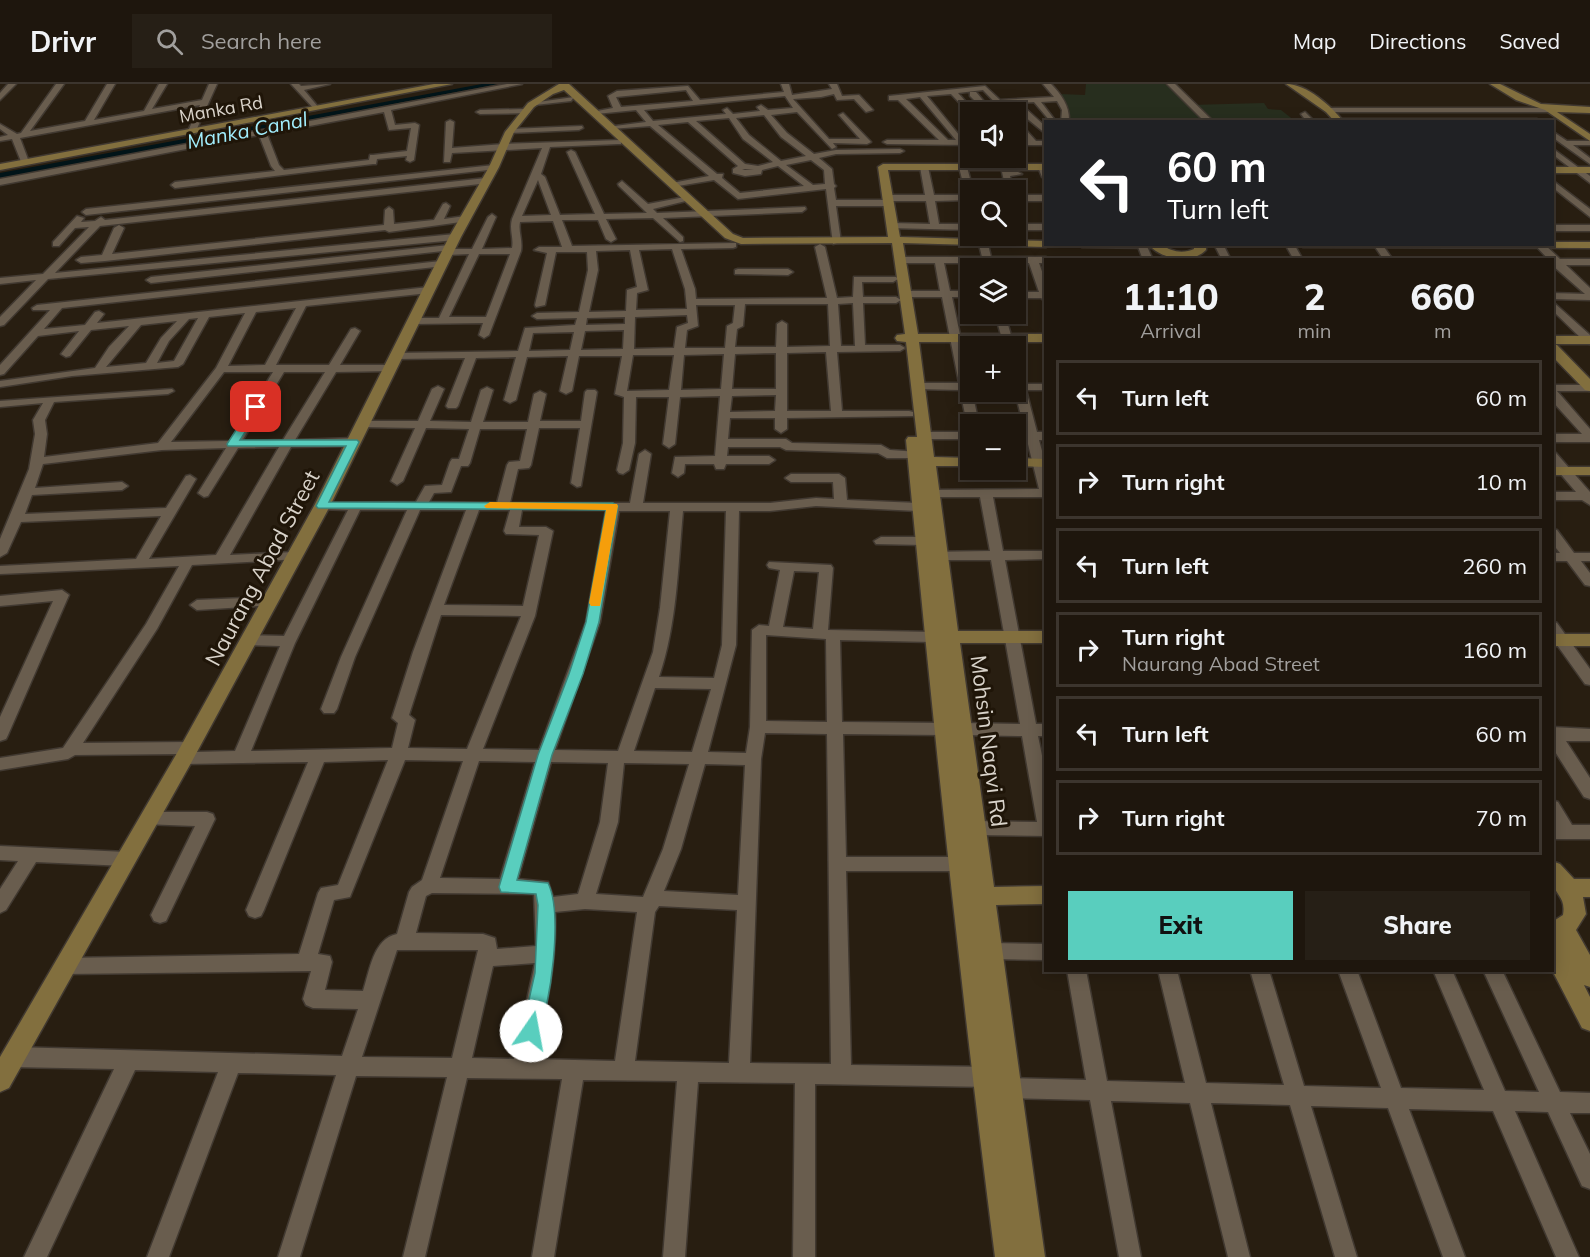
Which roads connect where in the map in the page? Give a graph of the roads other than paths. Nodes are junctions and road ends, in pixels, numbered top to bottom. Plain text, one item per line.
1 (12, 84) edge
2 (60, 84) edge
3 (113, 84) edge
4 (163, 84) edge
5 (213, 84) edge
6 (326, 84) edge
7 (518, 84) edge
8 (785, 84) edge
9 (842, 84) edge
10 (1047, 84) edge
11 (1171, 84) edge
12 (1290, 84) edge
13 (1494, 84) edge
14 (441, 85) edge
15 (297, 87) edge
16 (692, 87) edge
17 (833, 87) edge
18 (908, 87) dead end
19 (563, 88) edge
20 (486, 90) junction
21 (952, 91) junction
22 (918, 94) junction
23 (973, 94) dead end
24 (787, 96) junction
25 (0, 98) edge
26 (899, 99) junction
27 (1057, 99) junction
28 (1036, 100) junction
29 (204, 102) junction
30 (962, 102) edge
31 (981, 102) edge
32 (998, 102) joint
33 (698, 103) junction
34 (886, 106) dead end
35 (530, 107) junction
36 (315, 108) junction
37 (638, 108) junction
38 (387, 109) junction
39 (618, 110) junction
40 (763, 110) junction
41 (797, 110) junction
42 (869, 110) dead end
43 (1329, 110) junction
44 (1396, 110) junction
45 (1467, 110) junction
46 (1522, 110) junction
47 (1549, 110) junction
48 (1590, 110) edge
49 (147, 112) junction
50 (596, 112) junction
51 (729, 113) junction
52 (1026, 114) edge
53 (1305, 114) dead end
54 (843, 115) dead end
55 (1050, 119) dead end
56 (690, 120) junction
57 (1065, 120) edge
58 (1207, 120) edge
59 (1310, 120) edge
60 (1338, 120) edge
61 (1407, 120) edge
62 (1479, 120) edge
63 (1537, 120) edge
64 (450, 122) dead end
65 (88, 123) junction
66 (651, 123) junction
67 (0, 126) edge
68 (579, 128) dead end
69 (895, 130) dead end
70 (1044, 130) edge
71 (192, 131) junction
72 (261, 132) junction
73 (1026, 132) edge
74 (613, 134) junction
75 (1554, 134) edge
76 (19, 136) junction
77 (486, 137) dead end
78 (1590, 138) edge
79 (0, 139) edge
80 (827, 141) junction
81 (867, 141) junction
82 (960, 141) edge
83 (945, 142) junction
84 (960, 142) edge
85 (1026, 143) edge
86 (1034, 143) junction
87 (1044, 143) edge
88 (1554, 143) edge
89 (1566, 143) junction
90 (1590, 143) edge
91 (547, 145) junction
92 (901, 145) junction
93 (483, 148) junction
94 (448, 150) junction
95 (875, 151) junction
96 (571, 152) dead end
97 (836, 152) junction
98 (1554, 152) edge
99 (411, 153) junction
100 (812, 157) junction
101 (498, 158) junction
102 (329, 159) dead end
103 (25, 162) junction
104 (1590, 162) edge
105 (409, 163) dead end
106 (780, 164) junction
107 (446, 166) junction
108 (0, 167) edge
109 (883, 167) junction
110 (902, 167) junction
111 (924, 167) junction
112 (960, 167) edge
113 (1026, 167) edge
114 (278, 169) junction
115 (740, 169) junction
116 (1044, 170) edge
117 (1554, 170) edge
118 (1578, 170) junction
119 (1590, 170) edge
120 (1018, 174) dead end
121 (536, 176) junction
122 (715, 177) junction
123 (1007, 180) edge
124 (1590, 180) edge
125 (0, 182) edge
126 (622, 184) dead end
127 (1554, 184) edge
128 (175, 185) dead end
129 (675, 185) junction
130 (831, 186) junction
131 (811, 188) junction
132 (173, 196) dead end
133 (960, 197) edge
134 (930, 198) junction
135 (1026, 198) edge
136 (1044, 198) edge
137 (118, 199) dead end
138 (686, 200) junction
139 (888, 201) junction
140 (1575, 201) junction
141 (1590, 201) edge
142 (833, 203) junction
143 (446, 206) dead end
144 (647, 207) junction
145 (802, 209) dead end
146 (111, 210) junction
147 (389, 210) dead end
148 (702, 214) junction
149 (1590, 214) edge
150 (600, 216) junction
151 (492, 217) dead end
152 (657, 217) junction
153 (557, 218) junction
154 (465, 219) junction
155 (516, 219) junction
156 (1554, 220) edge
157 (437, 223) junction
158 (73, 226) junction
159 (935, 226) junction
160 (960, 226) edge
161 (95, 227) junction
162 (1026, 227) edge
163 (1044, 227) edge
164 (119, 228) junction
165 (1554, 228) edge
166 (1564, 228) junction
167 (1590, 228) edge
168 (389, 229) junction
169 (611, 239) dead end
170 (960, 240) edge
171 (836, 242) junction
172 (894, 242) junction
173 (1026, 242) edge
174 (678, 243) junction
175 (56, 244) dead end
176 (1044, 244) edge
177 (734, 245) junction
178 (1554, 245) edge
179 (1590, 245) edge
180 (1155, 246) edge
181 (1200, 246) edge
182 (1457, 246) edge
183 (1540, 246) edge
184 (820, 247) junction
185 (634, 248) junction
186 (567, 249) junction
187 (591, 249) junction
188 (448, 250) junction
189 (516, 250) junction
190 (539, 250) dead end
191 (552, 250) junction
192 (87, 251) dead end
193 (475, 252) junction
194 (1184, 257) edge
195 (105, 258) junction
196 (1468, 258) edge
197 (1551, 258) edge
198 (939, 260) junction
199 (1033, 260) junction
200 (1044, 260) edge
201 (1026, 261) edge
202 (960, 262) edge
203 (1555, 262) edge
204 (1590, 262) edge
205 (158, 266) junction
206 (788, 272) dead end
207 (186, 276) junction
208 (44, 278) junction
209 (893, 279) junction
210 (0, 281) edge
211 (381, 283) dead end
212 (333, 289) junction
213 (429, 290) junction
214 (176, 293) junction
215 (1044, 293) edge
216 (946, 294) junction
217 (960, 294) edge
218 (1026, 295) edge
219 (1590, 295) edge
220 (244, 296) dead end
221 (1044, 296) edge
222 (1554, 296) edge
223 (373, 297) junction
224 (901, 297) junction
225 (833, 300) junction
226 (858, 300) junction
227 (740, 301) junction
228 (302, 305) junction
229 (59, 306) junction
230 (1554, 306) edge
231 (692, 307) junction
232 (36, 308) dead end
233 (252, 310) junction
234 (232, 312) junction
235 (630, 312) junction
236 (99, 314) dead end
237 (585, 314) junction
238 (205, 315) junction
239 (185, 318) junction
240 (443, 320) junction
241 (490, 320) junction
242 (414, 321) junction
243 (0, 322) edge
244 (137, 323) junction
245 (782, 324) dead end
246 (630, 327) junction
247 (88, 328) junction
248 (581, 328) junction
249 (355, 331) dead end
250 (36, 333) junction
251 (484, 335) dead end
252 (955, 338) junction
253 (960, 338) edge
254 (1044, 338) edge
255 (1026, 340) edge
256 (1554, 340) edge
257 (904, 341) junction
258 (1590, 341) edge
259 (834, 349) junction
260 (860, 349) junction
261 (782, 350) junction
262 (1554, 350) edge
263 (730, 351) junction
264 (628, 352) junction
265 (679, 352) junction
266 (575, 353) junction
267 (66, 354) dead end
268 (523, 354) junction
269 (472, 355) junction
270 (960, 357) edge
271 (394, 362) junction
272 (149, 366) junction
273 (221, 369) junction
274 (332, 369) junction
275 (274, 370) junction
276 (98, 371) junction
277 (0, 372) edge
278 (0, 384) edge
279 (918, 387) junction
280 (960, 387) edge
281 (1026, 387) edge
282 (1044, 387) edge
283 (1590, 387) edge
284 (1554, 388) edge
285 (438, 389) dead end
286 (487, 390) dead end
287 (168, 391) dead end
288 (566, 391) dead end
289 (591, 392) dead end
290 (781, 392) junction
291 (726, 393) junction
292 (540, 394) dead end
293 (630, 394) junction
294 (674, 394) junction
295 (1554, 395) edge
296 (50, 400) junction
297 (510, 400) dead end
298 (1021, 402) edge
299 (0, 404) edge
300 (452, 406) dead end
301 (909, 414) junction
302 (725, 415) junction
303 (781, 415) junction
304 (837, 415) junction
305 (363, 423) junction
306 (422, 424) junction
307 (586, 424) junction
308 (533, 425) junction
309 (476, 426) junction
310 (781, 429) dead end
311 (925, 435) junction
312 (960, 436) edge
313 (1026, 436) edge
314 (1031, 436) junction
315 (1044, 436) edge
316 (1590, 437) edge
317 (1554, 438) edge
318 (354, 442) junction
319 (287, 443) junction
320 (722, 443) junction
321 (232, 444) junction
322 (669, 444) dead end
323 (162, 446) junction
324 (645, 454) dead end
325 (919, 459) junction
326 (769, 460) dead end
327 (38, 461) junction
328 (960, 461) edge
329 (1026, 462) edge
330 (721, 463) junction
331 (1042, 463) edge
332 (1590, 463) edge
333 (1556, 465) edge
334 (623, 470) dead end
335 (1590, 471) edge
336 (678, 473) dead end
337 (791, 478) dead end
338 (190, 479) dead end
339 (397, 481) dead end
340 (577, 483) dead end
341 (122, 486) dead end
342 (26, 492) junction
343 (1044, 492) edge
344 (204, 493) dead end
345 (932, 493) junction
346 (986, 493) junction
347 (1554, 496) edge
348 (1589, 498) edge
349 (841, 502) junction
350 (322, 506) junction
351 (356, 506) junction
352 (418, 506) junction
353 (474, 506) junction
354 (503, 506) junction
355 (517, 506) junction
356 (613, 506) junction
357 (636, 506) junction
358 (677, 506) junction
359 (733, 507) junction
360 (918, 507) junction
361 (171, 512) junction
362 (16, 518) junction
363 (1554, 536) edge
364 (881, 541) dead end
365 (929, 551) junction
366 (0, 553) edge
367 (997, 555) junction
368 (1044, 555) edge
369 (294, 556) junction
370 (1554, 556) edge
371 (1570, 557) junction
372 (1590, 557) edge
373 (220, 560) junction
374 (188, 561) junction
375 (140, 563) junction
376 (0, 570) edge
377 (1590, 582) edge
378 (0, 601) edge
379 (269, 602) junction
380 (197, 605) dead end
381 (436, 610) junction
382 (529, 611) junction
383 (775, 632) junction
384 (826, 634) junction
385 (1556, 635) edge
386 (942, 637) junction
387 (1012, 637) junction
388 (1044, 637) edge
389 (248, 640) junction
390 (1590, 640) edge
391 (289, 641) junction
392 (1590, 680) edge
393 (650, 682) junction
394 (720, 684) junction
395 (6, 707) edge
396 (329, 709) dead end
397 (758, 727) junction
398 (835, 728) junction
399 (943, 729) junction
400 (963, 729) junction
401 (1029, 730) junction
402 (1044, 730) edge
403 (0, 735) edge
404 (1554, 735) edge
405 (1590, 735) edge
406 (1554, 737) edge
407 (70, 749) junction
408 (187, 753) junction
409 (319, 754) junction
410 (399, 754) junction
411 (473, 754) junction
412 (545, 755) junction
413 (241, 756) junction
414 (621, 757) junction
415 (699, 758) junction
416 (753, 759) junction
417 (0, 764) edge
418 (1590, 792) edge
419 (1044, 812) edge
420 (1554, 813) edge
421 (149, 819) junction
422 (976, 828) junction
423 (1044, 828) edge
424 (1560, 832) edge
425 (1590, 832) edge
426 (0, 853) edge
427 (32, 855) junction
428 (126, 859) junction
429 (837, 864) junction
430 (959, 864) junction
431 (1554, 872) edge
432 (429, 885) junction
433 (507, 887) junction
434 (1044, 895) edge
435 (1581, 895) edge
436 (963, 896) junction
437 (985, 896) junction
438 (585, 901) junction
439 (651, 901) junction
440 (747, 903) junction
441 (0, 905) edge
442 (546, 905) junction
443 (255, 910) dead end
444 (160, 915) dead end
445 (404, 941) junction
446 (992, 951) junction
447 (1044, 952) edge
448 (1568, 952) edge
449 (544, 954) junction
450 (486, 958) junction
451 (306, 962) junction
452 (65, 966) junction
453 (1076, 972) edge
454 (1168, 972) edge
455 (1260, 972) edge
456 (1348, 972) edge
457 (1443, 972) edge
458 (1493, 972) edge
459 (370, 1000) junction
460 (1590, 1020) edge
461 (13, 1057) junction
462 (129, 1060) junction
463 (232, 1063) junction
464 (348, 1066) junction
465 (458, 1068) junction
466 (522, 1069) junction
467 (574, 1070) junction
468 (624, 1071) junction
469 (688, 1072) junction
470 (739, 1073) junction
471 (805, 1074) junction
472 (841, 1075) junction
473 (0, 1080) edge
474 (985, 1082) junction
475 (1009, 1083) junction
476 (1099, 1091) junction
477 (1198, 1093) junction
478 (1297, 1096) junction
479 (1395, 1098) junction
480 (1499, 1101) junction
481 (1554, 1102) junction
482 (1590, 1103) edge
483 (1590, 1178) edge
484 (35, 1257) edge
485 (158, 1257) edge
486 (289, 1257) edge
487 (414, 1257) edge
488 (543, 1257) edge
489 (674, 1257) edge
490 (804, 1257) edge
491 (1009, 1257) edge
492 (1031, 1257) edge
493 (1130, 1257) edge
494 (1239, 1257) edge
495 (1346, 1257) edge
496 (1454, 1257) edge
497 (1568, 1257) edge

1 - 25 street
2 - 76 street
3 - 65 street
4 - 49 street
5 - 29 street
6 - 15 street
7 - 20 street
8 - 24 street
9 - 17 street
10 - 27 street
11 - 58 street
12 - 43 street
13 - 47 street
14 - 36 street, Manka Rd
15 - 36 street
16 - 33 street
16 - 39 street
17 - 24 street
17 - 42 street
18 - 22 street
19 - 35 street, Naurang Abad Street
19 - 50 street
19 - 74 street
20 - 35 street
20 - 38 street
21 - 22 street
21 - 30 street
21 - 32 street
22 - 26 street
22 - 82 street
23 - 31 street
24 - 33 street
24 - 41 street
26 - 34 street
26 - 83 street
27 - 28 street
27 - 57 street
28 - 32 street
28 - 55 street
29 - 49 street
29 - 71 street
33 - 37 street
35 - 101 street, Naurang Abad Street
36 - 71 street, Manka Rd
37 - 39 street
37 - 66 street
38 - 72 street
38 - 99 street
39 - 50 street
40 - 41 street
40 - 51 street
40 - 100 street
41 - 80 street
43 - 44 street
43 - 60 street
44 - 45 street
44 - 61 street
45 - 46 street
45 - 62 street
46 - 47 street
46 - 63 street
47 - 48 street
47 - 78 street
49 - 65 street
50 - 74 street
51 - 56 street
51 - 106 street
52 - 70 street
53 - 59 street
54 - 81 street
56 - 66 street
56 - 115 street
64 - 94 street
65 - 76 street
66 - 74 street
66 - 122 street
67 - 76 street
68 - 101 street
69 - 92 street
71 - 103 street, Manka Rd
72 - 114 street
72 - 125 street
73 - 86 street
74 - 91 street
74 - 101 street
74 - 129 street
74 - 138 street
75 - 89 street
76 - 79 street
76 - 103 street
77 - 93 street
80 - 81 street
80 - 97 street
81 - 92 street
83 - 84 street
83 - 92 street
85 - 86 street
86 - 87 street
88 - 89 street
89 - 90 street
89 - 104 street
91 - 101 street
91 - 121 street
92 - 95 street
92 - 110 street
93 - 94 street
93 - 101 street
94 - 107 street
95 - 97 street
95 - 109 street
96 - 150 street
97 - 100 street
98 - 118 street
99 - 105 street
99 - 114 street
100 - 106 street
100 - 130 street
101 - 107 street
101 - 146 street
101 - 154 street, Naurang Abad Street
101 - 161 street
101 - 164 street
102 - 114 street
103 - 108 street, Manka Rd
106 - 115 street
106 - 131 street
107 - 132 street
109 - 110 street
109 - 139 street, Mohsin Naqvi Rd
110 - 111 street
111 - 112 street
111 - 134 street
113 - 116 street
114 - 128 street
115 - 122 street
117 - 118 street
118 - 119 street
118 - 124 street
120 - 123 street
121 - 153 street
121 - 155 street
122 - 129 street
122 - 131 street
126 - 144 street
127 - 140 street
129 - 138 street
130 - 131 street
130 - 142 street
133 - 134 street
134 - 139 street
134 - 159 street
135 - 136 street
137 - 146 street
138 - 144 street
138 - 148 street
139 - 142 street
139 - 172 street, Mohsin Naqvi Rd
140 - 141 street
140 - 149 street
142 - 171 street
143 - 157 street
144 - 152 street
145 - 148 street
146 - 158 street
146 - 161 street
147 - 168 street
148 - 152 street
148 - 171 street
148 - 177 street
150 - 152 street
150 - 153 street
150 - 169 street
151 - 193 street
152 - 174 street
153 - 155 street
153 - 186 street
154 - 157 street
154 - 188 street, Naurang Abad Street
155 - 189 street
156 - 166 street
157 - 168 street
158 - 161 street
158 - 175 street
159 - 160 street
159 - 172 street
161 - 164 street
161 - 208 street
162 - 163 street
164 - 195 street
165 - 166 street
166 - 167 street
168 - 195 street
170 - 172 street
171 - 172 street
172 - 184 street
172 - 198 street
172 - 209 street, Mohsin Naqvi Rd
172 - 224 street, Mohsin Naqvi Rd
173 - 176 street
174 - 177 street
174 - 185 street
174 - 231 street
177 - 184 street
177 - 206 street
178 - 179 street
180 - 194 street
181 - 194 street
182 - 196 street
183 - 197 street
184 - 225 street
185 - 187 street
185 - 235 street
186 - 187 street
186 - 191 street
187 - 237 street
188 - 193 street
188 - 205 street
188 - 207 street
188 - 212 street
188 - 213 street, Naurang Abad Street
189 - 193 street
189 - 241 street
190 - 191 street
191 - 237 street
192 - 195 street
193 - 240 street
198 - 202 street
198 - 216 street
199 - 200 street
199 - 201 street
199 - 215 street
203 - 204 street
203 - 219 street
205 - 207 street
205 - 208 street
207 - 214 street
208 - 210 street
208 - 243 street
209 - 224 street, Mohsin Naqvi Rd
209 - 226 street
211 - 223 street
212 - 214 street
212 - 223 street
212 - 228 street
213 - 223 street
213 - 242 street, Naurang Abad Street
214 - 229 street
216 - 217 street
216 - 224 street
216 - 252 street
218 - 221 street
219 - 222 street
220 - 234 street
224 - 226 street
224 - 257 street, Mohsin Naqvi Rd
225 - 226 street
225 - 227 street
225 - 259 street
226 - 260 street
227 - 231 street
227 - 263 street
228 - 233 street
228 - 275 street
229 - 232 street
229 - 250 street
230 - 258 street
231 - 235 street
231 - 265 street
233 - 234 street
233 - 273 street
234 - 238 street
235 - 237 street
235 - 246 street
236 - 247 street
237 - 248 street
238 - 239 street
238 - 272 street
239 - 244 street
239 - 272 street
240 - 241 street
240 - 242 street
241 - 251 street
242 - 271 street, Naurang Abad Street
244 - 247 street
244 - 276 street
245 - 261 street
246 - 248 street
246 - 264 street
247 - 250 street
247 - 267 street
248 - 266 street
248 - 268 street
249 - 274 street
250 - 277 street
252 - 253 street
252 - 257 street
252 - 270 street
254 - 255 street
256 - 258 street
257 - 260 street
257 - 279 street, Mohsin Naqvi Rd
257 - 301 street, Mohsin Naqvi Rd
259 - 260 street
259 - 261 street
259 - 304 street
261 - 263 street
261 - 290 street
262 - 283 street
263 - 265 street
263 - 291 street
264 - 265 street
264 - 266 street
264 - 293 street
265 - 294 street
266 - 268 street
266 - 288 street
268 - 269 street
268 - 297 street
269 - 271 street
269 - 300 street
271 - 274 street
271 - 305 street, Naurang Abad Street
272 - 276 street
273 - 275 street
273 - 323 street
274 - 275 street
274 - 319 street
275 - 321 street
276 - 278 street
279 - 280 street
279 - 311 street, Mohsin Naqvi Rd
281 - 282 street
283 - 284 street
285 - 306 street
286 - 309 street
287 - 296 street
289 - 307 street
290 - 291 street
290 - 303 street
291 - 294 street
291 - 302 street
292 - 308 street
293 - 294 street
293 - 334 street
294 - 322 street
295 - 316 street
296 - 299 street
296 - 327 street
298 - 314 street
301 - 304 street
301 - 325 street, Mohsin Naqvi Rd
302 - 303 street
302 - 320 street
303 - 304 street
303 - 310 street
305 - 306 street
305 - 318 street, Naurang Abad Street
306 - 309 street
306 - 339 street
307 - 308 street
307 - 340 street
308 - 309 street
308 - 354 street
309 - 352 street
311 - 312 street
311 - 325 street, Mohsin Naqvi Rd
313 - 314 street
314 - 315 street
314 - 331 street
316 - 317 street
318 - 319 street
318 - 350 street, Naurang Abad Street
319 - 321 street
319 - 373 street
320 - 325 street
320 - 330 street
321 - 323 street
321 - 344 street
323 - 327 street
324 - 357 street
325 - 328 street
325 - 345 street, Mohsin Naqvi Rd
325 - 360 street, Mohsin Naqvi Rd
326 - 330 street
327 - 342 street
329 - 331 street
330 - 336 street
332 - 333 street
333 - 335 street
333 - 348 street
337 - 349 street
338 - 361 street
341 - 342 street
342 - 362 street
343 - 346 street
345 - 346 street
345 - 365 street, Mohsin Naqvi Rd
346 - 367 street
347 - 348 street
349 - 359 street
349 - 360 street
350 - 351 street
350 - 369 street, Naurang Abad Street
351 - 352 street
351 - 391 street
352 - 353 street
352 - 396 street
353 - 354 street
353 - 381 street
354 - 355 street
355 - 356 street
355 - 382 street
356 - 357 street
356 - 412 street
357 - 358 street
358 - 359 street
358 - 393 street
359 - 394 street
360 - 365 street, Mohsin Naqvi Rd
361 - 362 street
361 - 375 street
362 - 366 street
363 - 371 street
364 - 365 street
365 - 367 street
365 - 386 street, Mohsin Naqvi Rd
367 - 368 street
367 - 387 street
369 - 373 street
369 - 379 street, Naurang Abad Street
370 - 371 street
371 - 372 street
371 - 377 street
373 - 374 street
374 - 375 street
374 - 407 street
375 - 376 street
378 - 395 street
379 - 380 street
379 - 389 street, Naurang Abad Street
381 - 382 street
381 - 410 street
382 - 411 street
383 - 384 street
383 - 384 street
383 - 397 street
384 - 386 street
384 - 398 street
385 - 390 street
385 - 392 street
386 - 387 street
386 - 399 street, Mohsin Naqvi Rd
386 - 400 street, Mohsin Naqvi Rd
387 - 388 street
387 - 401 street
389 - 391 street
389 - 408 street, Naurang Abad Street
391 - 413 street
393 - 394 street
393 - 414 street
394 - 415 street
395 - 403 street
397 - 398 street
397 - 416 street
398 - 399 street
398 - 429 street
399 - 430 street, Mohsin Naqvi Rd
400 - 401 street
400 - 422 street, Mohsin Naqvi Rd
401 - 402 street
401 - 419 street
404 - 405 street
406 - 418 street
407 - 408 street
407 - 417 street
408 - 413 street
408 - 421 street, Naurang Abad Street
409 - 410 street
409 - 413 street
409 - 443 street
410 - 411 street
410 - 451 street
411 - 412 street
411 - 432 street
412 - 414 street
412 - 433 street
414 - 415 street
414 - 438 street
415 - 416 street
415 - 439 street
416 - 440 street
420 - 424 street
421 - 428 street, Naurang Abad Street
421 - 444 street
422 - 423 street
422 - 437 street, Mohsin Naqvi Rd
424 - 425 street
426 - 427 street
427 - 428 street
427 - 441 street
428 - 452 street, Naurang Abad Street
429 - 430 street
429 - 472 street
430 - 436 street, Mohsin Naqvi Rd
431 - 435 street
432 - 433 street
432 - 445 street
433 - 442 street
434 - 437 street
435 - 448 street
436 - 437 street
436 - 474 street, Mohsin Naqvi Rd
437 - 446 street, Mohsin Naqvi Rd
438 - 439 street
438 - 442 street
439 - 440 street
439 - 468 street
440 - 470 street
442 - 449 street
445 - 450 street
445 - 459 street
446 - 447 street
446 - 475 street, Mohsin Naqvi Rd
448 - 460 street
449 - 450 street
449 - 466 street
450 - 465 street
451 - 452 street
451 - 459 street
452 - 461 street, Naurang Abad Street
453 - 476 street
454 - 477 street
455 - 478 street
456 - 479 street
457 - 480 street
458 - 481 street
459 - 464 street
461 - 462 street
461 - 473 street, Naurang Abad Street
462 - 463 street
462 - 484 street
463 - 464 street
463 - 485 street
464 - 465 street
464 - 486 street
465 - 466 street
465 - 487 street
466 - 467 street
467 - 468 street
467 - 488 street
468 - 469 street
469 - 470 street
469 - 489 street
470 - 471 street
471 - 472 street
471 - 490 street
472 - 474 street
474 - 475 street
474 - 491 street, Mohsin Naqvi Rd
475 - 476 street
475 - 492 street, Mohsin Naqvi Rd
476 - 477 street
476 - 493 street
477 - 478 street
477 - 494 street
478 - 479 street
478 - 495 street
479 - 480 street
479 - 496 street
480 - 481 street
480 - 497 street
481 - 482 street
481 - 483 street

